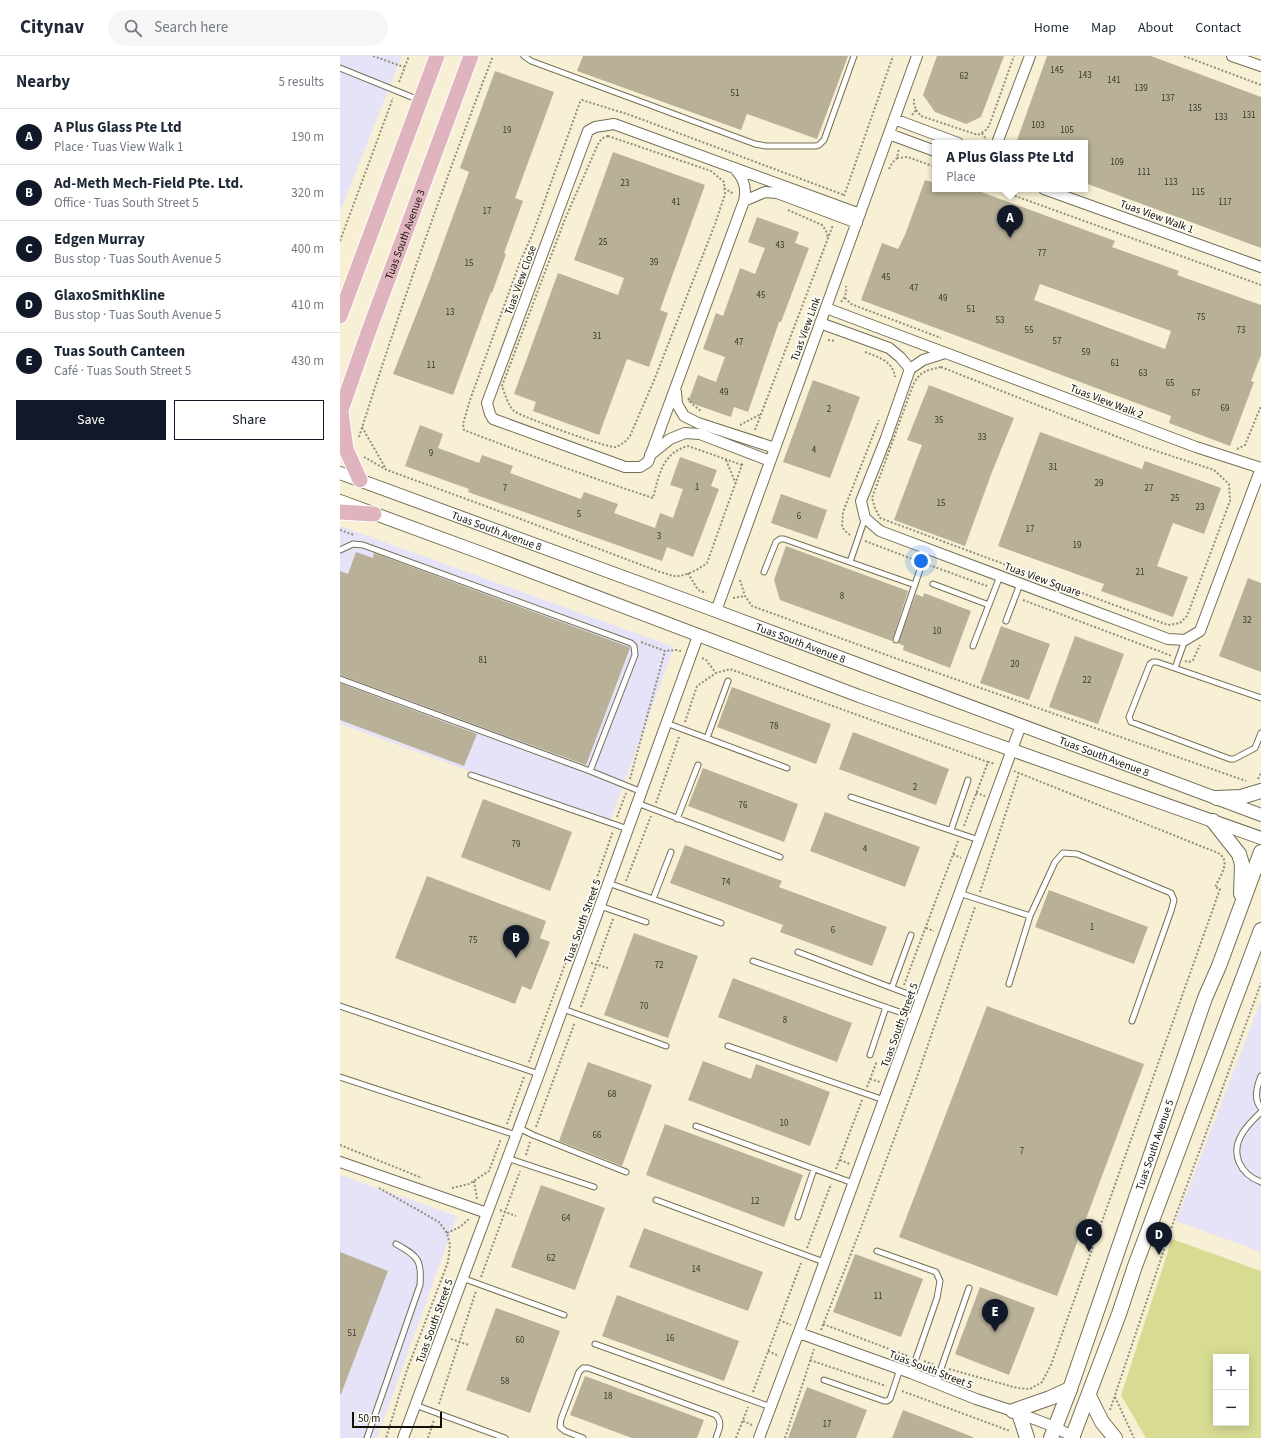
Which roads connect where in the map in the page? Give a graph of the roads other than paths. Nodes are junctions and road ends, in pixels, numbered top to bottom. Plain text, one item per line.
1 (436, 56) edge
2 (471, 56) edge
3 (524, 56) edge
4 (854, 56) edge
5 (917, 56) edge
6 (1030, 56) edge
7 (1232, 56) edge
8 (1261, 66) edge
9 (340, 68) edge
10 (420, 100) junction
11 (894, 120) junction
12 (889, 134) junction
13 (950, 140) edge
14 (998, 140) edge
15 (932, 150) edge
16 (733, 167) junction
17 (1052, 192) edge
18 (744, 201) junction
19 (839, 211) junction
20 (858, 218) junction
21 (1261, 267) edge
22 (826, 308) junction
23 (340, 316) edge
24 (820, 323) junction
25 (945, 353) junction
26 (910, 369) junction
27 (676, 386) junction
28 (340, 412) edge
29 (775, 448) junction
30 (650, 455) junction
31 (770, 461) junction
32 (1261, 468) edge
33 (340, 473) edge
34 (360, 480) junction
35 (340, 501) edge
36 (340, 512) edge
37 (374, 514) junction
38 (865, 518) junction
39 (927, 549) junction
40 (340, 550) edge
41 (850, 562) junction
42 (764, 572) dead end
43 (1000, 576) junction
44 (933, 584) dead end
45 (1020, 584) junction
46 (915, 585) junction
47 (989, 605) junction
48 (716, 611) junction
49 (1006, 621) dead end
50 (698, 636) junction
51 (896, 640) dead end
52 (1185, 640) junction
53 (974, 646) dead end
54 (1175, 668) junction
55 (340, 679) edge
56 (728, 681) dead end
57 (1261, 698) edge
58 (666, 723) junction
59 (1021, 725) junction
60 (1261, 733) edge
61 (707, 738) junction
62 (1012, 750) junction
63 (698, 765) dead end
64 (786, 768) dead end
65 (590, 771) junction
66 (471, 775) dead end
67 (968, 780) dead end
68 (1258, 786) edge
69 (642, 792) junction
70 (851, 796) dead end
71 (1216, 798) junction
72 (637, 804) junction
73 (1261, 815) edge
74 (678, 819) junction
75 (1213, 821) junction
76 (628, 829) junction
77 (951, 830) junction
78 (1261, 838) edge
79 (979, 840) junction
80 (671, 852) dead end
81 (1261, 852) edge
82 (780, 857) dead end
83 (608, 883) junction
84 (960, 893) junction
85 (654, 899) junction
86 (600, 906) junction
87 (1239, 910) junction
88 (1030, 916) junction
89 (646, 922) dead end
90 (721, 923) dead end
91 (1261, 930) edge
92 (911, 935) dead end
93 (798, 952) dead end
94 (753, 961) dead end
95 (1009, 984) dead end
96 (892, 987) junction
97 (921, 999) junction
98 (340, 1006) edge
99 (886, 1007) junction
100 (563, 1009) junction
101 (914, 1017) junction
102 (1132, 1021) dead end
103 (666, 1046) dead end
104 (728, 1046) dead end
105 (870, 1054) dead end
106 (539, 1074) junction
107 (1261, 1076) edge
108 (340, 1077) edge
109 (884, 1100) junction
110 (1261, 1108) edge
111 (1261, 1112) edge
112 (696, 1126) dead end
113 (517, 1131) junction
114 (507, 1158) junction
115 (340, 1162) edge
116 (814, 1169) junction
117 (626, 1172) dead end
118 (1261, 1182) edge
119 (853, 1183) junction
120 (594, 1188) dead end
121 (656, 1200) dead end
122 (488, 1210) junction
123 (798, 1217) dead end
124 (396, 1244) dead end
125 (877, 1251) dead end
126 (824, 1262) junction
127 (462, 1278) junction
128 (969, 1288) dead end
129 (564, 1315) dead end
130 (799, 1333) junction
131 (595, 1344) dead end
132 (900, 1369) junction
133 (911, 1373) junction
134 (824, 1380) dead end
135 (936, 1383) junction
136 (1070, 1389) junction
137 (1089, 1396) junction
138 (415, 1405) junction
139 (771, 1407) junction
140 (1016, 1412) junction
141 (1053, 1433) edge
142 (367, 1438) edge
143 (403, 1438) edge
144 (505, 1438) edge
145 (583, 1438) edge
146 (716, 1438) edge
147 (759, 1438) edge
148 (1027, 1438) edge
149 (1073, 1438) edge
150 (1115, 1438) edge

1 - 10 main road
2 - 28 main road, Tuas South Avenue 3
3 - 4 lane
5 - 11 street, Tuas View Link
6 - 14 street
7 - 8 street
9 - 10 lane
10 - 23 main road
11 - 12 street, Tuas View Link
11 - 13 street
12 - 15 street
12 - 20 street, Tuas View Link
16 - 18 street, Tuas View Close
16 - 19 street, Tuas View Close
16 - 30 street, Tuas View Close
17 - 21 street, Tuas View Walk 1
18 - 19 street, Tuas View Close
18 - 27 street, Tuas View Close
19 - 20 street, Tuas View Close
20 - 22 street, Tuas View Link
22 - 24 street, Tuas View Link
22 - 25 street, Tuas View Walk 2
24 - 26 street
24 - 29 street, Tuas View Link
25 - 26 street
25 - 32 street, Tuas View Walk 2
26 - 38 street
27 - 29 street, Tuas View Close
27 - 30 street, Tuas View Close
28 - 34 main road
29 - 31 street, Tuas View Link
30 - 31 street, Tuas View Close
31 - 48 street, Tuas View Link
32 - 52 street
33 - 34 street, Tuas South Avenue 8
34 - 48 street, Tuas South Avenue 8
35 - 37 street
36 - 37 main road
37 - 50 street
38 - 39 street, Tuas View Square
38 - 41 lane
39 - 43 street, Tuas View Square
39 - 46 lane
40 - 65 lane
41 - 42 lane
41 - 46 lane
43 - 45 street, Tuas View Square
43 - 47 lane
44 - 47 lane
45 - 49 lane
45 - 52 street, Tuas View Square
46 - 51 lane
47 - 53 lane
48 - 59 street, Tuas South Avenue 8
50 - 58 street, Tuas South Street 5
50 - 62 street
52 - 54 lane
54 - 57 lane
54 - 60 lane
55 - 65 lane
56 - 61 lane
58 - 61 lane
58 - 69 street, Tuas South Street 5
59 - 62 street, Tuas South Street 5
59 - 71 street, Tuas South Avenue 8
61 - 64 lane
62 - 75 street
62 - 79 street, Tuas South Street 5
63 - 74 lane
65 - 69 lane
66 - 76 lane
67 - 77 lane
68 - 71 main road
69 - 72 street, Tuas South Street 5
70 - 77 lane
71 - 73 street, Tuas South Avenue 8
72 - 74 lane
72 - 76 street, Tuas South Street 5
74 - 82 lane
75 - 78 street
75 - 87 main road
76 - 83 street, Tuas South Street 5
77 - 79 lane
79 - 84 street, Tuas South Street 5
80 - 85 lane
81 - 87 main road, Tuas South Avenue 5
83 - 85 lane
83 - 86 street, Tuas South Street 5
84 - 88 lane
84 - 97 street, Tuas South Street 5
85 - 90 lane
86 - 89 lane
86 - 100 street, Tuas South Street 5
87 - 136 main road, Tuas South Avenue 5
88 - 95 lane
88 - 102 lane
91 - 137 main road
92 - 96 lane
93 - 96 lane
94 - 99 lane
96 - 97 lane
97 - 101 street, Tuas South Street 5
98 - 106 lane
99 - 101 lane
99 - 105 lane
100 - 103 lane
100 - 106 street, Tuas South Street 5
101 - 109 street, Tuas South Street 5
104 - 109 lane
106 - 113 street, Tuas South Street 5
107 - 110 lane
108 - 113 lane
109 - 119 street, Tuas South Street 5
111 - 118 lane
112 - 116 lane
113 - 114 street, Tuas South Street 5
113 - 117 lane
114 - 120 lane
114 - 122 street, Tuas South Street 5
115 - 122 street
116 - 119 lane
116 - 123 lane
119 - 126 street, Tuas South Street 5
121 - 126 lane
122 - 127 street, Tuas South Street 5
124 - 142 lane
125 - 133 lane
126 - 130 street, Tuas South Street 5
127 - 129 lane
127 - 138 street, Tuas South Street 5
128 - 135 lane
130 - 132 street, Tuas South Street 5
130 - 139 street, Tuas South Street 5
131 - 139 lane
132 - 133 street, Tuas South Street 5
132 - 134 lane
133 - 135 street, Tuas South Street 5
135 - 140 street, Tuas South Street 5
136 - 140 main road
136 - 141 main road, Tuas South Avenue 5
137 - 149 main road
137 - 150 main road
138 - 143 street, Tuas South Street 5
138 - 144 lane
139 - 147 street, Tuas South Street 5
140 - 141 street, Tuas South Street 5
140 - 148 main road
141 - 149 street, Tuas South Street 5
145 - 146 lane

